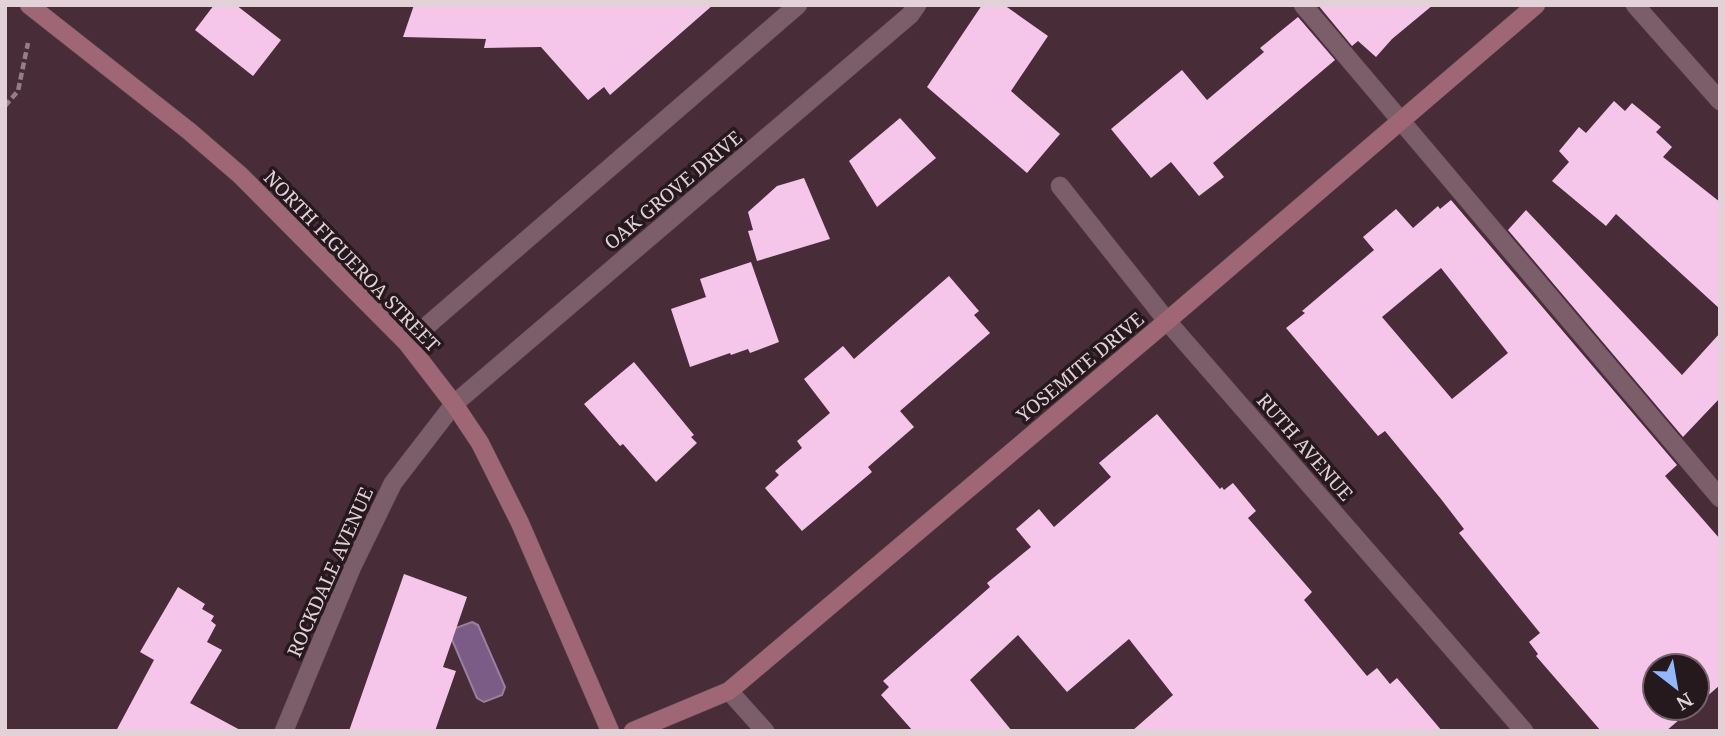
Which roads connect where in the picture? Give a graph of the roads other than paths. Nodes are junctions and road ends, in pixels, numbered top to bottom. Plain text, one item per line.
1 (797, 5) edge
2 (917, 5) edge
3 (1303, 5) edge
4 (1536, 5) edge
5 (1635, 5) edge
6 (32, 8) edge
7 (1720, 102) edge
8 (1400, 121) junction
9 (1060, 187) dead end
10 (1167, 321) junction
11 (407, 342) junction
12 (454, 404) junction
13 (1720, 498) edge
14 (729, 691) junction
15 (284, 731) edge
16 (610, 731) edge
17 (633, 731) edge
18 (765, 731) edge
19 (1524, 731) edge

1 - 11 street
2 - 12 street, OAK GROVE DRIVE
3 - 8 street
4 - 8 street, YOSEMITE DRIVE
5 - 7 street
6 - 11 street, NORTH FIGUEROA STREET
8 - 10 street, YOSEMITE DRIVE
8 - 13 street
9 - 10 street, RUTH AVENUE
10 - 14 street, YOSEMITE DRIVE
10 - 19 street, RUTH AVENUE
11 - 12 street, NORTH FIGUEROA STREET
12 - 15 street, ROCKDALE AVENUE
12 - 16 street, NORTH FIGUEROA STREET
14 - 17 street, YOSEMITE DRIVE
14 - 18 street

